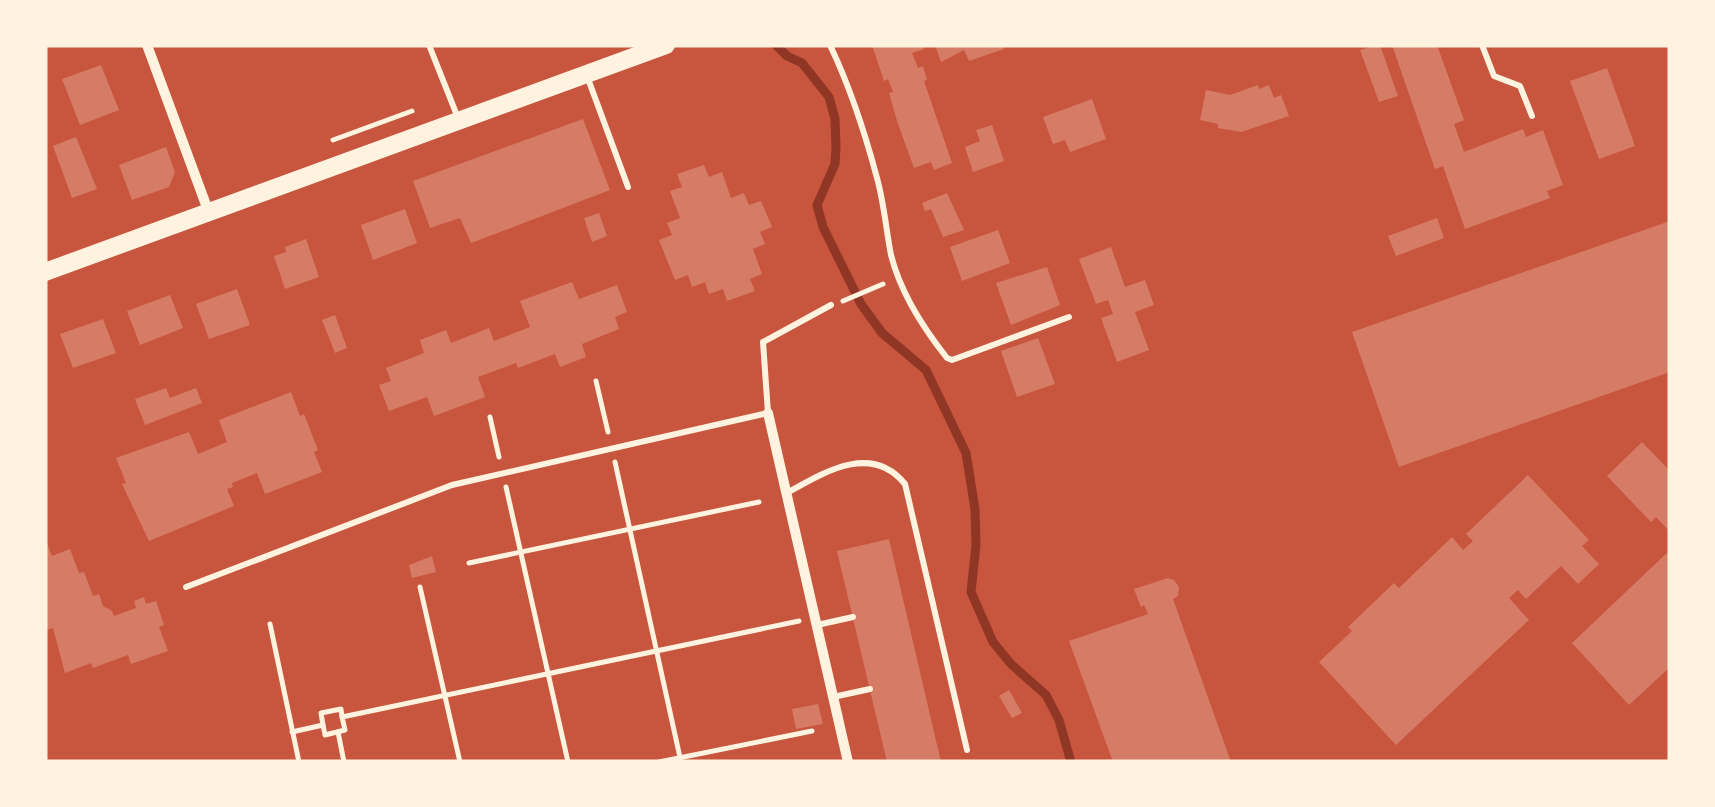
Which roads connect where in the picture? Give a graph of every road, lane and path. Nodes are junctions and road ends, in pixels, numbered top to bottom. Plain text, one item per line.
1 (147, 45) edge
2 (430, 45) edge
3 (666, 45) edge
4 (830, 45) edge
5 (1482, 45) edge
6 (586, 74) junction
7 (1532, 116) dead end
8 (460, 121) junction
9 (628, 187) dead end
10 (209, 213) junction
11 (45, 272) edge
12 (868, 290) dead end
13 (830, 306) joint
14 (1069, 317) dead end
15 (596, 381) dead end
16 (768, 412) junction
17 (490, 417) dead end
18 (612, 448) junction
19 (503, 473) junction
20 (786, 494) junction
21 (759, 502) dead end
22 (629, 530) junction
23 (521, 552) junction
24 (469, 563) dead end
25 (186, 587) dead end
26 (420, 588) dead end
27 (853, 618) dead end
28 (816, 621) junction
29 (270, 624) dead end
30 (656, 652) junction
31 (548, 674) junction
32 (870, 689) dead end
33 (446, 695) junction
34 (833, 697) junction
35 (342, 717) junction
36 (323, 725) junction
37 (812, 731) dead end
38 (292, 732) junction
39 (338, 732) junction
40 (966, 750) dead end
41 (680, 760) edge
42 (299, 762) edge
43 (344, 762) edge
44 (460, 762) edge
45 (568, 762) edge
46 (659, 762) edge
47 (848, 762) edge

1 - 10 street
2 - 8 lane
3 - 6 main road
4 - 14 lane
5 - 7 lane
6 - 8 main road
6 - 9 lane
8 - 10 main road
10 - 11 main road
12 - 13 path
13 - 16 lane
15 - 18 path
16 - 18 lane
16 - 20 street
17 - 19 path
18 - 19 lane
18 - 22 path
19 - 23 path
19 - 25 lane
20 - 28 street
20 - 40 lane
21 - 22 path
22 - 23 path
22 - 30 path
23 - 24 path
23 - 31 path
26 - 33 path
27 - 28 lane
28 - 30 path
28 - 34 street
29 - 38 path
30 - 31 path
30 - 41 path
31 - 33 path
31 - 45 path
32 - 34 lane
33 - 35 path
33 - 44 path
34 - 47 street
35 - 36 path
35 - 39 path
36 - 38 path
36 - 39 path
37 - 41 path
38 - 42 path
39 - 43 path
41 - 46 path

